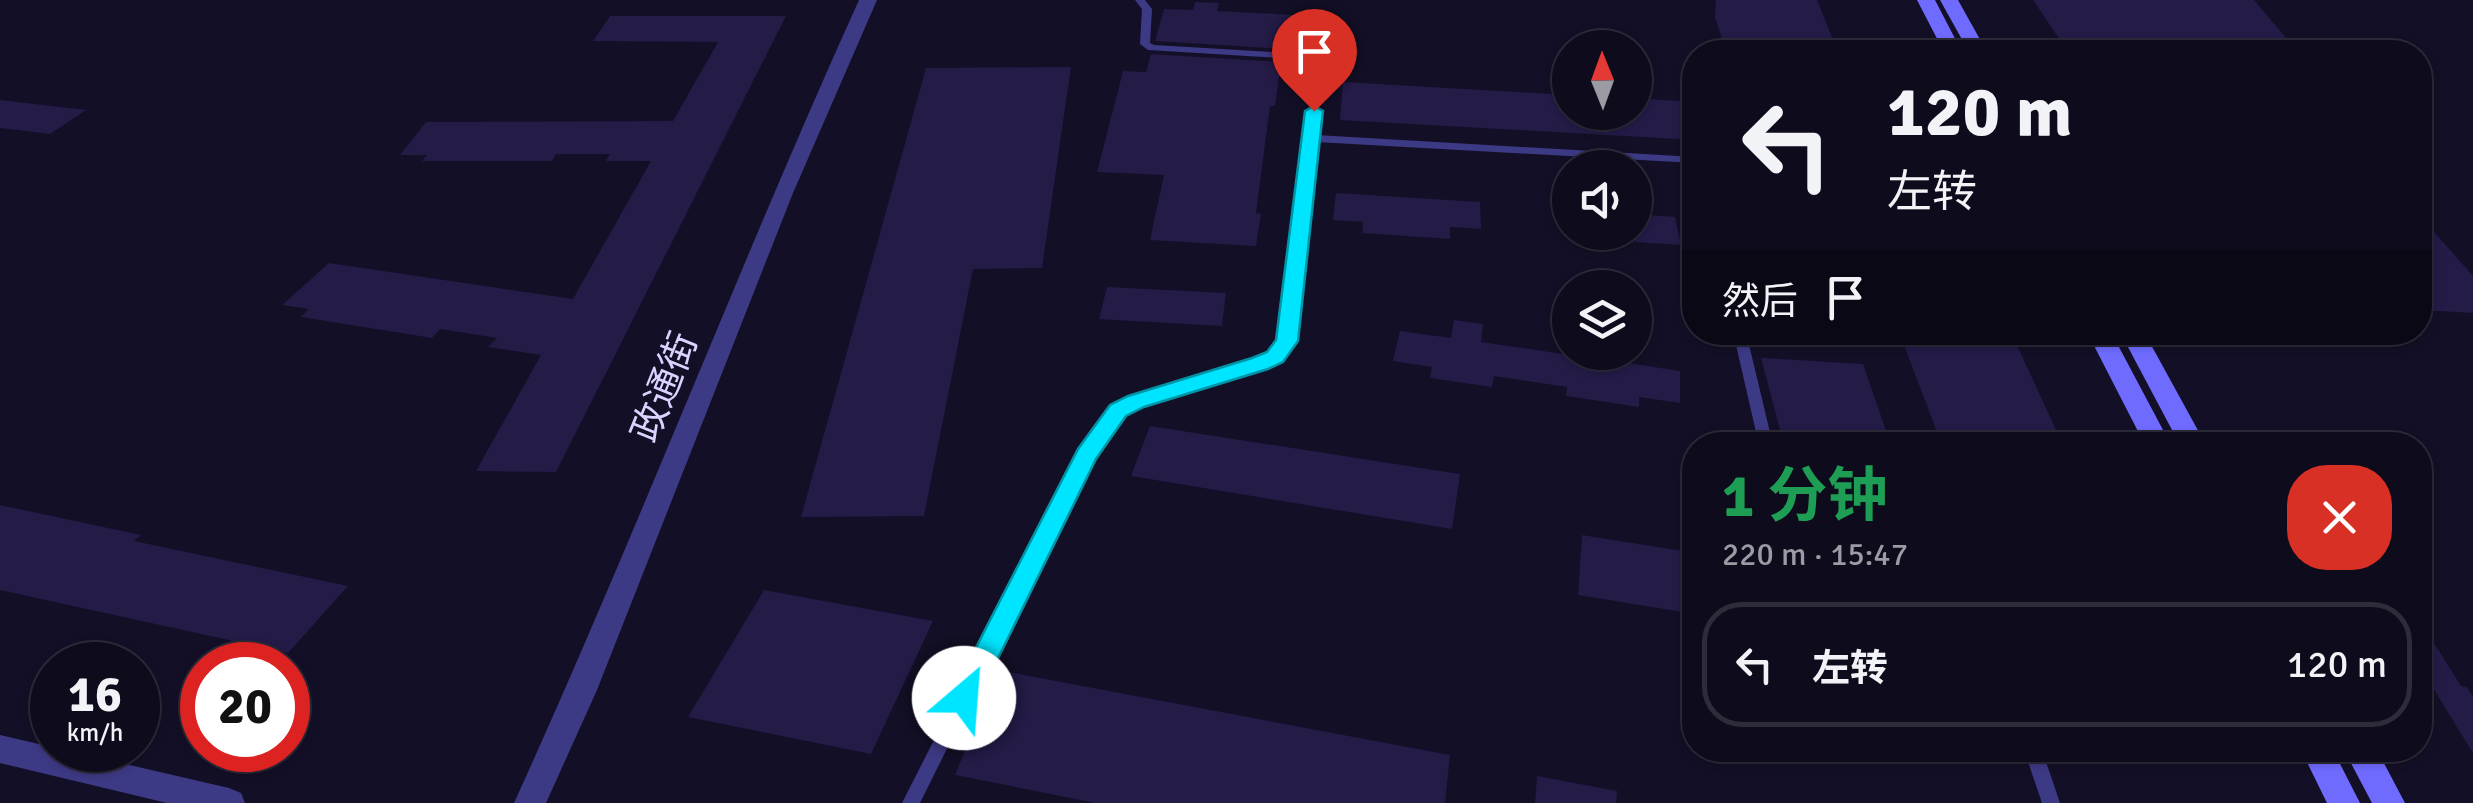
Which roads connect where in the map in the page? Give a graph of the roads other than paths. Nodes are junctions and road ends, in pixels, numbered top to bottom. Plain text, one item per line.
1 (868, 0) edge
2 (1140, 0) edge
3 (1926, 0) edge
4 (1949, 0) edge
5 (1948, 40) edge
6 (1971, 40) edge
7 (1310, 138) junction
8 (1682, 159) edge
9 (1742, 345) edge
10 (2106, 345) edge
11 (2139, 345) edge
12 (1763, 432) edge
13 (2151, 432) edge
14 (2186, 432) edge
15 (0, 750) edge
16 (2037, 762) edge
17 (2322, 762) edge
18 (2367, 762) edge
19 (190, 799) edge
20 (229, 803) edge
21 (530, 803) edge
22 (911, 803) edge
23 (2052, 803) edge
24 (2344, 803) edge
25 (2389, 803) edge

1 - 21 street, 政通街
2 - 7 lane
3 - 5 main road
4 - 6 main road
7 - 8 lane
7 - 22 lane
9 - 12 lane
10 - 13 main road
11 - 14 main road
15 - 19 street
16 - 23 lane
17 - 24 main road
18 - 25 main road
19 - 20 street

